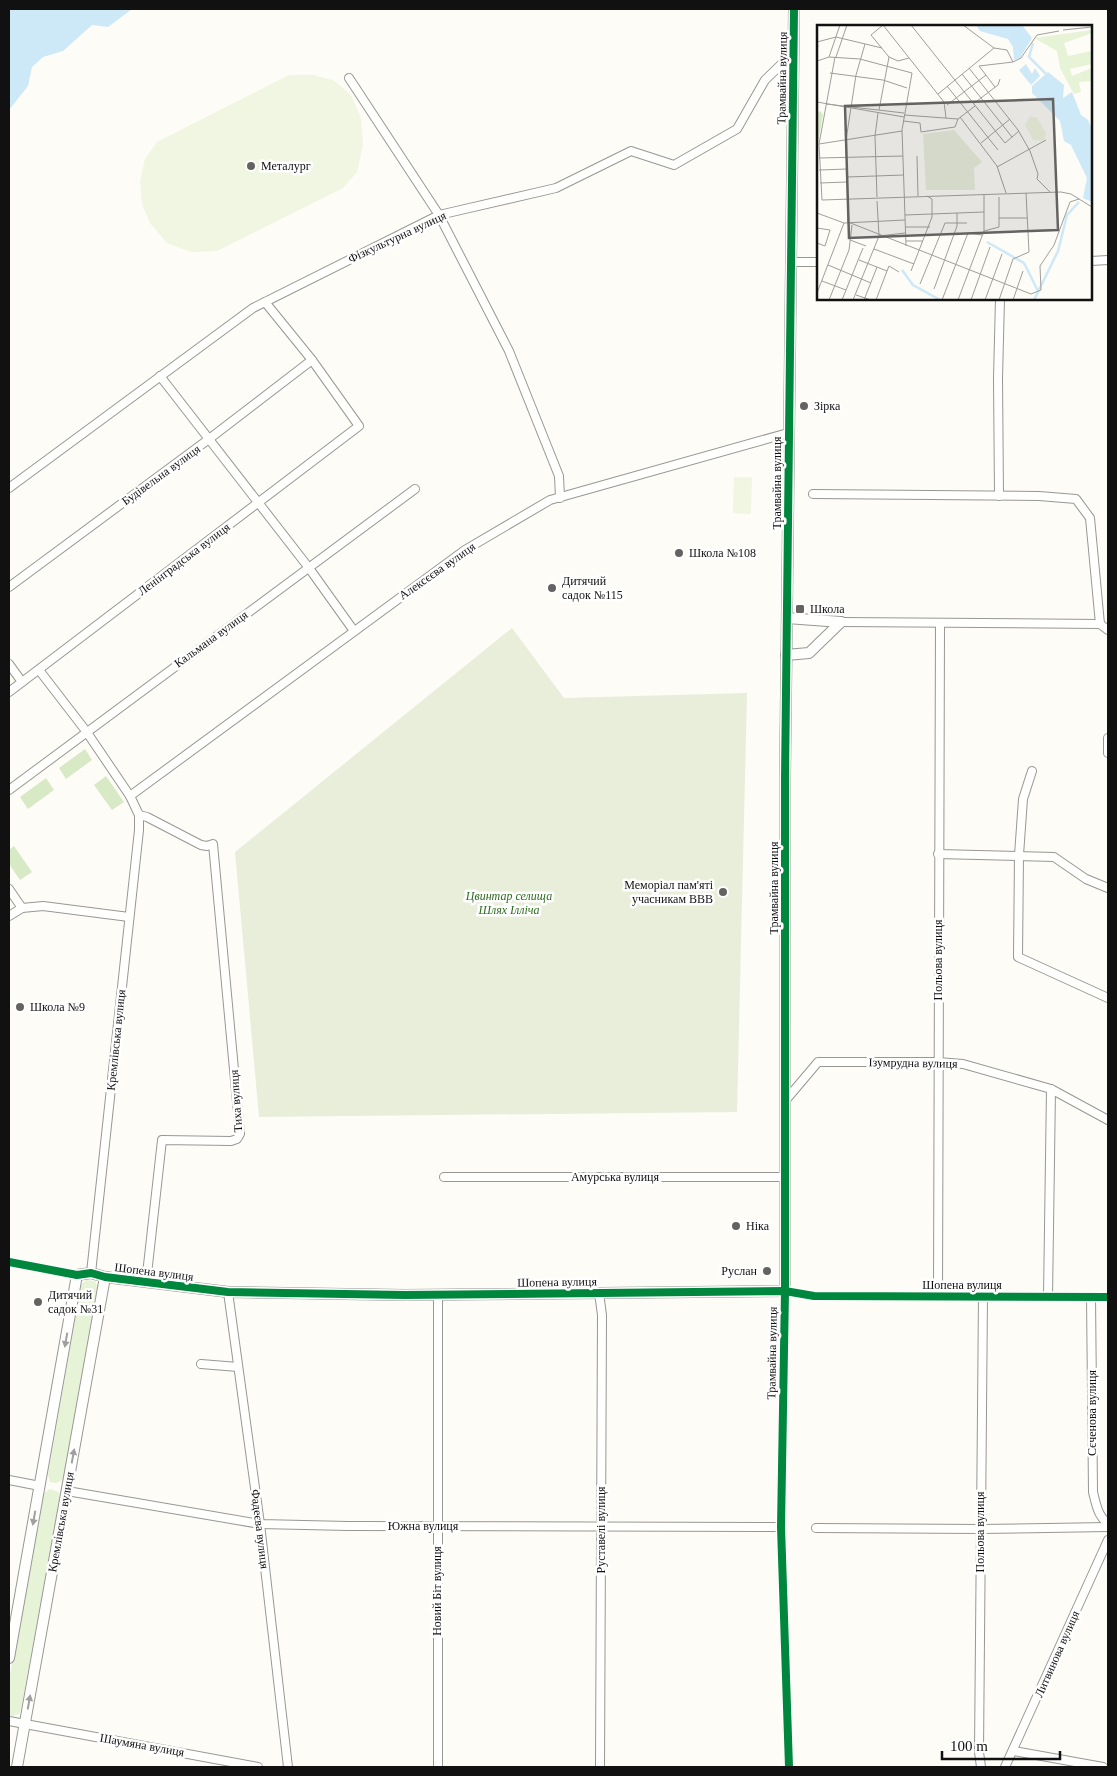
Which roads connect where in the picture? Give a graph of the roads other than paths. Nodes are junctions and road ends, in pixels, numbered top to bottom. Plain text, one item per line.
1 (794, 9) edge
2 (793, 53) junction
3 (349, 78) dead end
4 (439, 214) junction
5 (1108, 260) edge
6 (1092, 261) edge
7 (790, 262) junction
8 (817, 262) edge
9 (1000, 300) edge
10 (265, 302) junction
11 (312, 360) junction
12 (160, 376) junction
13 (788, 433) junction
14 (209, 440) junction
15 (9, 488) edge
16 (415, 488) dead end
17 (813, 494) dead end
18 (999, 496) junction
19 (560, 498) junction
20 (258, 502) junction
21 (308, 568) junction
22 (9, 587) edge
23 (787, 618) junction
24 (841, 622) junction
25 (940, 624) junction
26 (1100, 624) junction
27 (1108, 630) edge
28 (354, 631) junction
29 (786, 655) junction
30 (9, 664) edge
31 (39, 670) junction
32 (22, 682) junction
33 (9, 692) edge
34 (86, 732) junction
35 (1108, 738) edge
36 (1108, 753) edge
37 (1032, 771) dead end
38 (9, 790) edge
39 (130, 796) junction
40 (138, 812) junction
41 (938, 854) junction
42 (1019, 856) junction
43 (1108, 888) edge
44 (9, 889) edge
45 (22, 908) junction
46 (9, 916) edge
47 (129, 917) junction
48 (1108, 998) edge
49 (938, 1062) junction
50 (1051, 1090) junction
51 (785, 1101) junction
52 (1108, 1120) edge
53 (444, 1177) dead end
54 (785, 1177) junction
55 (9, 1262) edge
56 (92, 1273) junction
57 (78, 1275) junction
58 (105, 1278) junction
59 (146, 1282) junction
60 (784, 1291) junction
61 (228, 1292) junction
62 (598, 1293) junction
63 (438, 1295) junction
64 (938, 1296) junction
65 (983, 1296) junction
66 (1108, 1296) edge
67 (1048, 1297) junction
68 (1091, 1297) junction
69 (201, 1364) dead end
70 (238, 1367) junction
71 (9, 1480) edge
72 (40, 1486) junction
73 (67, 1491) junction
74 (260, 1524) junction
75 (1108, 1525) edge
76 (437, 1526) junction
77 (601, 1526) junction
78 (781, 1527) junction
79 (816, 1528) dead end
80 (980, 1529) junction
81 (1108, 1540) edge
82 (9, 1658) edge
83 (9, 1721) edge
84 (25, 1724) junction
85 (1014, 1751) junction
86 (17, 1767) edge
87 (258, 1767) edge
88 (288, 1767) edge
89 (438, 1767) edge
90 (600, 1767) edge
91 (789, 1767) edge
92 (981, 1767) edge
93 (1006, 1767) edge
94 (1103, 1767) edge

1 - 2 street, Трамвайна вулиця
2 - 4 street, Фiзкультурна вулиця
2 - 7 street, Трамвайна вулиця
3 - 4 street
4 - 10 street, Фiзкультурна вулиця
4 - 19 street
5 - 6 street
7 - 8 street
7 - 13 street, Трамвайна вулиця
9 - 18 street
10 - 11 street
10 - 12 street, Фiзкультурна вулиця
11 - 14 street, Будівельна вулиця
11 - 20 street, Ленінградська вулиця
12 - 14 street
12 - 15 street, Фiзкультурна вулиця
13 - 19 street, Алексєєва вулиця
13 - 23 street, Трамвайна вулиця
14 - 20 street
14 - 22 street, Будівельна вулиця
16 - 21 street, Кальмана вулиця
17 - 18 street
18 - 26 street
19 - 28 street, Алексєєва вулиця
20 - 21 street
20 - 31 street, Ленінградська вулиця
21 - 28 street
21 - 34 street, Кальмана вулиця
23 - 24 street
23 - 29 street, Трамвайна вулиця
24 - 25 street
24 - 29 street
25 - 26 street
25 - 41 street, Польова вулиця
26 - 27 street
28 - 39 street, Алексєєва вулиця
29 - 51 street, Трамвайна вулиця
30 - 32 street
31 - 32 street, Ленінградська вулиця
31 - 34 street
32 - 33 street, Ленінградська вулиця
34 - 38 street, Кальмана вулиця
34 - 39 street
35 - 36 street
37 - 42 street
39 - 40 street
40 - 47 street, Кремлівська вулиця
40 - 59 street, Тиха вулиця
41 - 42 street
41 - 49 street, Польова вулиця
42 - 43 street
42 - 48 street
44 - 45 street
45 - 46 street
45 - 47 street
47 - 56 street, Кремлівська вулиця
49 - 50 street, Ізумрудна вулиця
49 - 51 street, Ізумрудна вулиця
49 - 64 street, Польова вулиця
50 - 52 street, Ізумрудна вулиця
50 - 67 street
51 - 54 street, Трамвайна вулиця
53 - 54 street, Амурська вулиця
54 - 60 street, Трамвайна вулиця
55 - 57 street, Шопена вулиця
56 - 57 street, Шопена вулиця
56 - 58 street, Шопена вулиця
57 -> 72 street
58 - 59 street, Шопена вулиця
73 -> 58 street, Кремлівська вулиця
59 - 61 street, Шопена вулиця
60 - 62 street, Шопена вулиця
60 - 64 street, Шопена вулиця
60 - 78 street, Трамвайна вулиця
61 - 63 street, Шопена вулиця
61 - 70 street, Фадеєва вулиця
62 - 63 street, Шопена вулиця
62 - 77 street, Руставелі вулиця
63 - 76 street, Новий Біт вулиця
64 - 65 street, Шопена вулиця
65 - 67 street, Шопена вулиця
65 - 80 street, Польова вулиця
66 - 68 street, Шопена вулиця
67 - 68 street, Шопена вулиця
68 - 75 street, Сєченова вулиця
69 - 70 street
70 - 74 street, Фадеєва вулиця
71 - 72 street
72 -> 82 street
73 - 74 street, Южна вулиця
84 -> 73 street, Кремлівська вулиця
74 - 76 street, Южна вулиця
74 - 88 street, Фадеєва вулиця
75 - 80 street
76 - 77 street, Южна вулиця
76 - 89 street, Новий Біт вулиця
77 - 78 street, Южна вулиця
77 - 90 street, Руставелі вулиця
78 - 91 street, Трамвайна вулиця
79 - 80 street
80 - 92 street, Польова вулиця
81 - 85 street, Литвинова вулиця
83 - 84 street, Шаумяна вулиця
84 - 86 street, Кремлівська вулиця
84 - 87 street, Шаумяна вулиця
85 - 93 street, Литвинова вулиця
85 - 94 street

